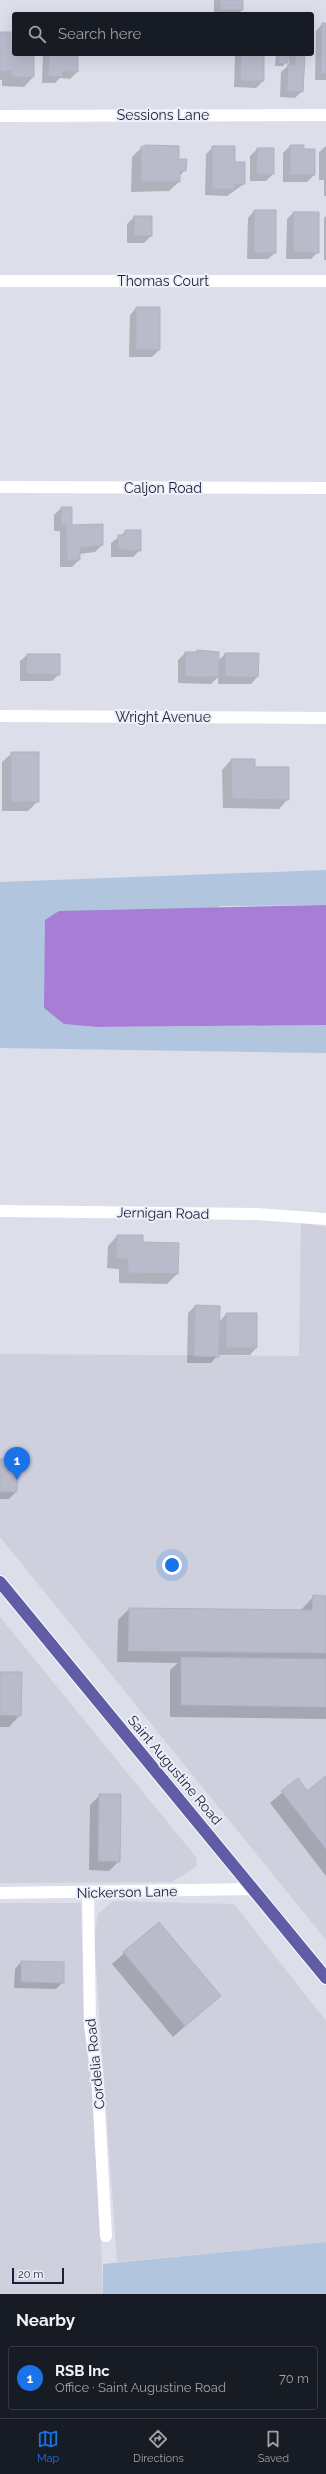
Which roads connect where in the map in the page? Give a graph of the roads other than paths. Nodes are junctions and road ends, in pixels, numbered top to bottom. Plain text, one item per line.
1 (326, 114) edge
2 (0, 116) edge
3 (0, 281) edge
4 (326, 281) edge
5 (0, 487) edge
6 (326, 488) edge
7 (0, 716) edge
8 (326, 718) edge
9 (0, 1211) edge
10 (326, 1218) edge
11 (0, 1582) edge
12 (254, 1889) junction
13 (88, 1892) junction
14 (0, 1893) edge
15 (326, 1978) edge
16 (106, 2236) dead end

1 - 2 street, Sessions Lane
3 - 4 street, Thomas Court
5 - 6 street, Caljon Road
7 - 8 street, Wright Avenue
9 - 10 street, Jernigan Road
11 - 12 main road, Saint Augustine Road
12 - 13 street, Nickerson Lane
12 - 15 main road, Saint Augustine Road
13 - 14 street, Nickerson Lane
13 - 16 street, Cordelia Road

